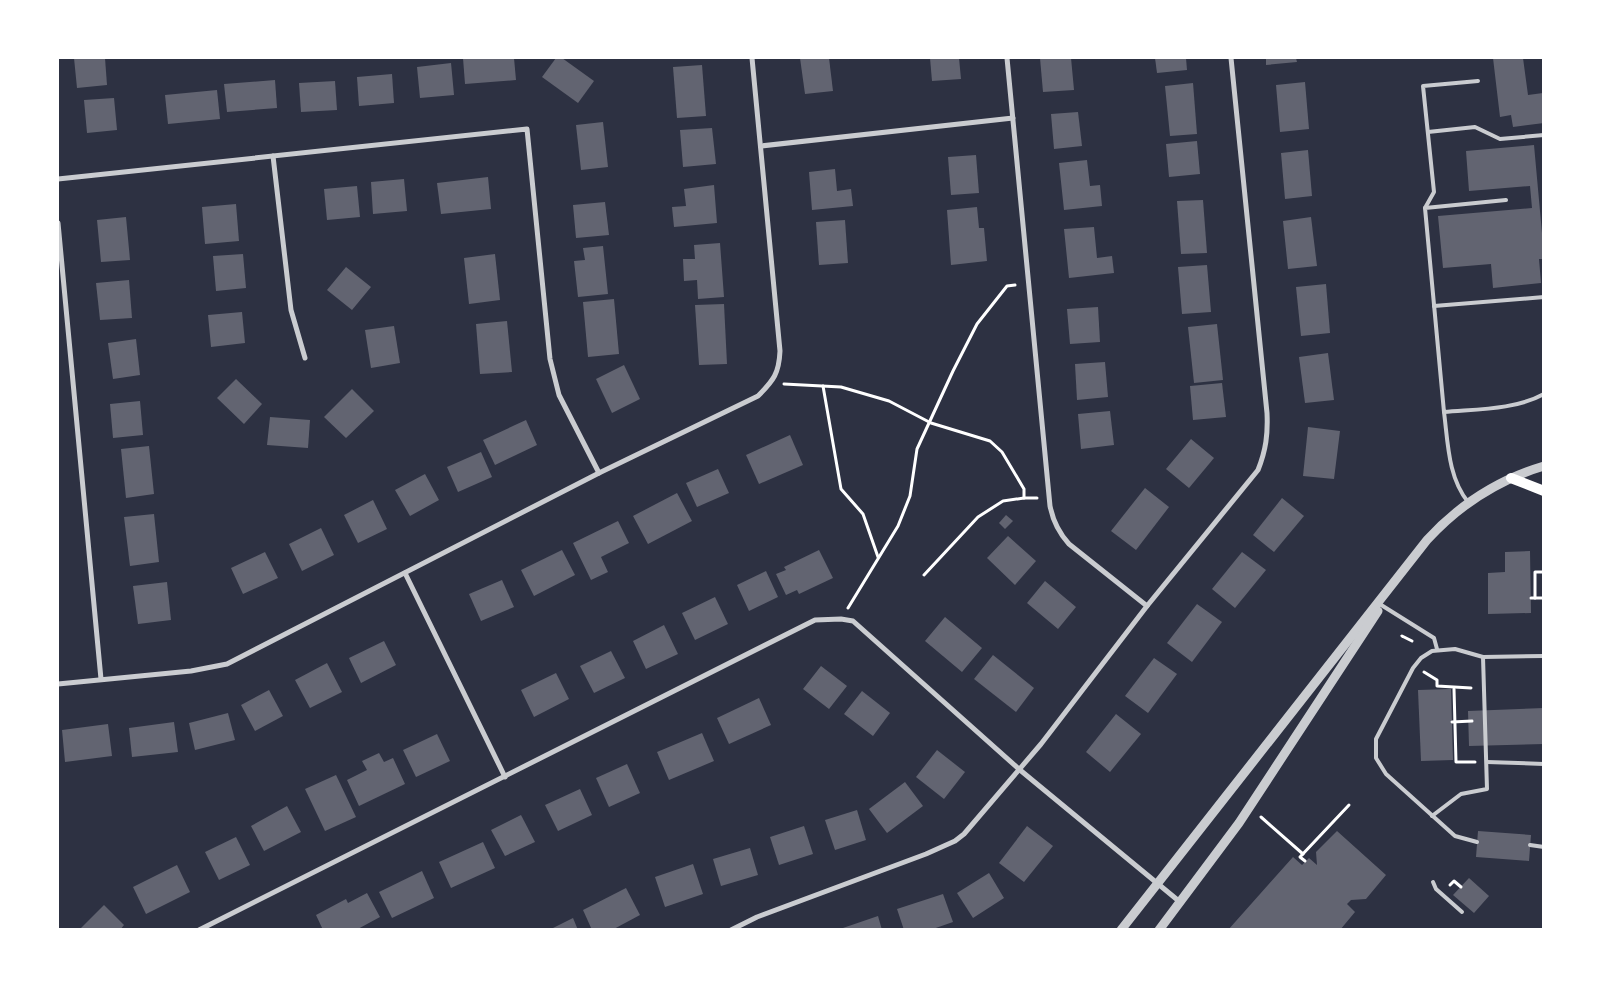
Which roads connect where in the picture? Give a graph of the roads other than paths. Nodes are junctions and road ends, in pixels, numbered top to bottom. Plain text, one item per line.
1 (752, 58) edge
2 (1007, 58) edge
3 (1231, 58) edge
4 (1478, 81) dead end
5 (1013, 118) junction
6 (1428, 132) junction
7 (1544, 135) edge
8 (762, 146) junction
9 (273, 156) junction
10 (58, 179) edge
11 (1506, 200) dead end
12 (1425, 208) junction
13 (58, 223) edge
14 (1544, 297) edge
15 (1434, 306) junction
16 (305, 358) dead end
17 (1544, 394) edge
18 (1444, 412) junction
19 (1544, 466) edge
20 (599, 473) junction
21 (1511, 478) junction
22 (1544, 491) edge
23 (1468, 502) junction
24 (405, 573) junction
25 (1379, 604) junction
26 (1147, 606) junction
27 (1437, 650) junction
28 (1544, 656) edge
29 (1483, 657) junction
30 (101, 679) junction
31 (58, 684) edge
32 (1487, 762) junction
33 (1544, 764) edge
34 (1020, 770) junction
35 (506, 777) junction
36 (1432, 816) junction
37 (1477, 842) dead end
38 (1530, 846) dead end
39 (1544, 847) edge
40 (1433, 882) dead end
41 (1158, 883) junction
42 (1180, 902) junction
43 (1462, 912) dead end
44 (199, 930) edge
45 (731, 930) edge
46 (1121, 930) edge
47 (1159, 930) edge

1 - 8 street
2 - 5 street
3 - 26 street
4 - 6 lane
5 - 8 street
5 - 26 street
6 - 7 lane
6 - 12 lane
8 - 20 street
9 - 10 street
9 - 16 street
9 - 20 street
11 - 12 lane
12 - 15 lane
13 - 30 street
14 - 15 lane
15 - 18 lane
17 - 18 lane
18 - 23 lane
19 - 21 street
20 - 24 street
21 - 22 main road
21 - 23 street
23 - 25 street
24 - 30 street
24 - 35 street
25 - 27 lane
25 - 41 street
25 - 42 street
26 - 34 street
27 - 29 lane
27 - 36 lane
28 - 29 lane
29 - 32 lane
30 - 31 street
32 - 33 lane
32 - 36 lane
34 - 35 street
34 - 41 street
34 - 45 street
35 - 44 street
36 - 37 lane
38 - 39 lane
40 - 43 lane
41 - 42 street
41 - 46 street
42 - 47 street

